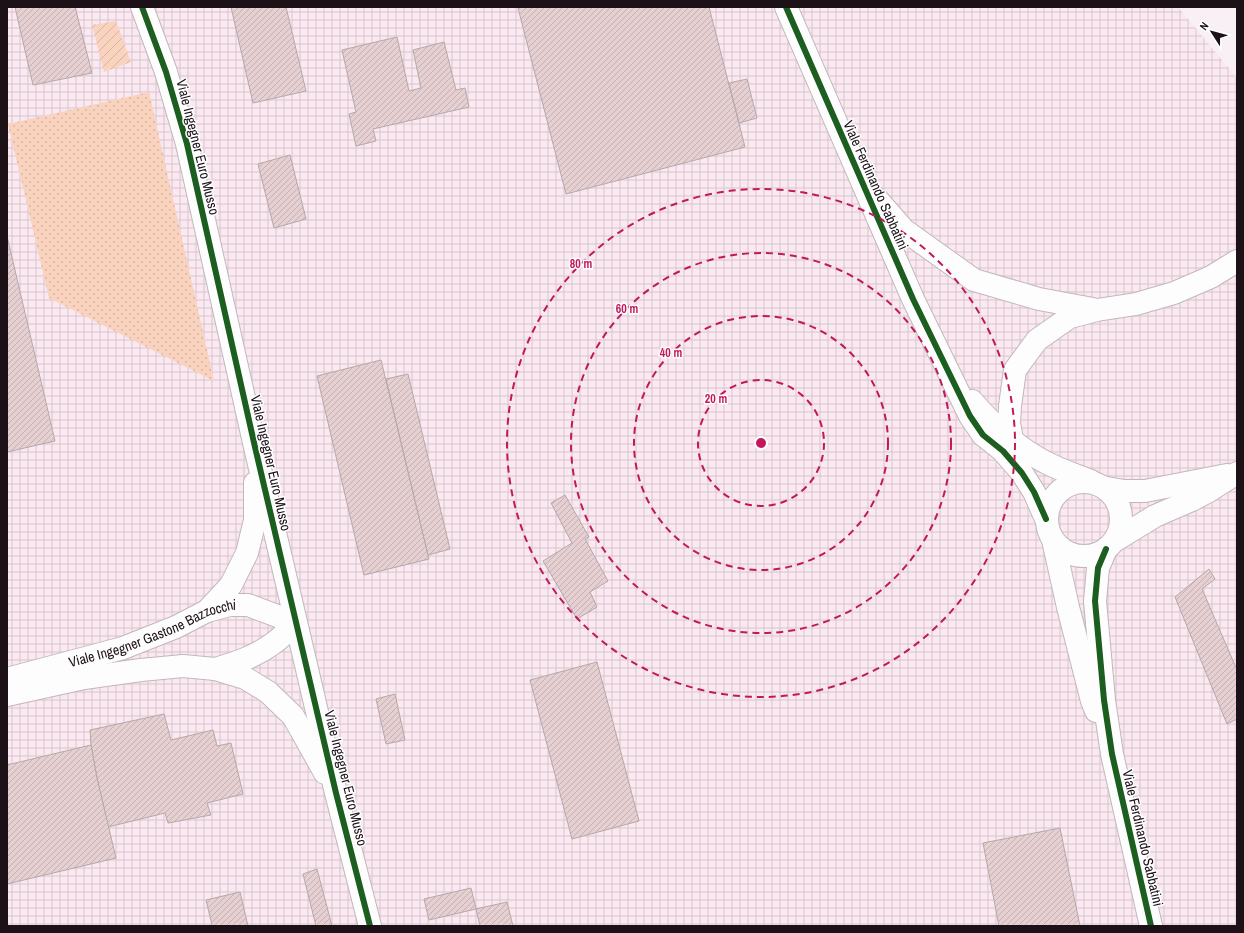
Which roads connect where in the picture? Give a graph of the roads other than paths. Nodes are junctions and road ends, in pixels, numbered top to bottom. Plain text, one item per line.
1 (142, 7) edge
2 (786, 7) edge
3 (864, 186) junction
4 (1237, 261) edge
5 (1097, 310) junction
6 (948, 372) junction
7 (1012, 439) junction
8 (255, 448) junction
9 (1237, 473) edge
10 (1100, 485) junction
11 (1046, 519) junction
12 (1053, 540) junction
13 (1110, 545) junction
14 (207, 611) junction
15 (296, 623) junction
16 (215, 669) junction
17 (7, 679) edge
18 (7, 695) edge
19 (1112, 754) junction
20 (336, 793) junction
21 (370, 926) edge
22 (1151, 926) edge

1 - 8 street, Viale Ingegner Euro Musso
2 - 3 street, Viale Ferdinando Sabbatini
3 - 5 street
3 - 6 street, Viale Ferdinando Sabbatini
4 - 5 street
5 - 7 street
6 - 7 street
6 - 11 street
7 - 10 street
8 - 14 street
8 - 15 street, Viale Ingegner Euro Musso
9 - 10 street
9 - 13 street
10 - 11 street
10 - 13 street
11 - 12 street
12 - 13 street
12 - 19 street
13 - 19 street
14 - 15 street, Viale Ingegner Gastone Bazzocchi
14 - 17 street, Viale Ingegner Gastone Bazzocchi
15 - 16 street
15 - 20 street, Viale Ingegner Euro Musso
16 - 18 street
16 - 20 street
19 - 22 street, Viale Ferdinando Sabbatini
20 - 21 street, Viale Ingegner Euro Musso

